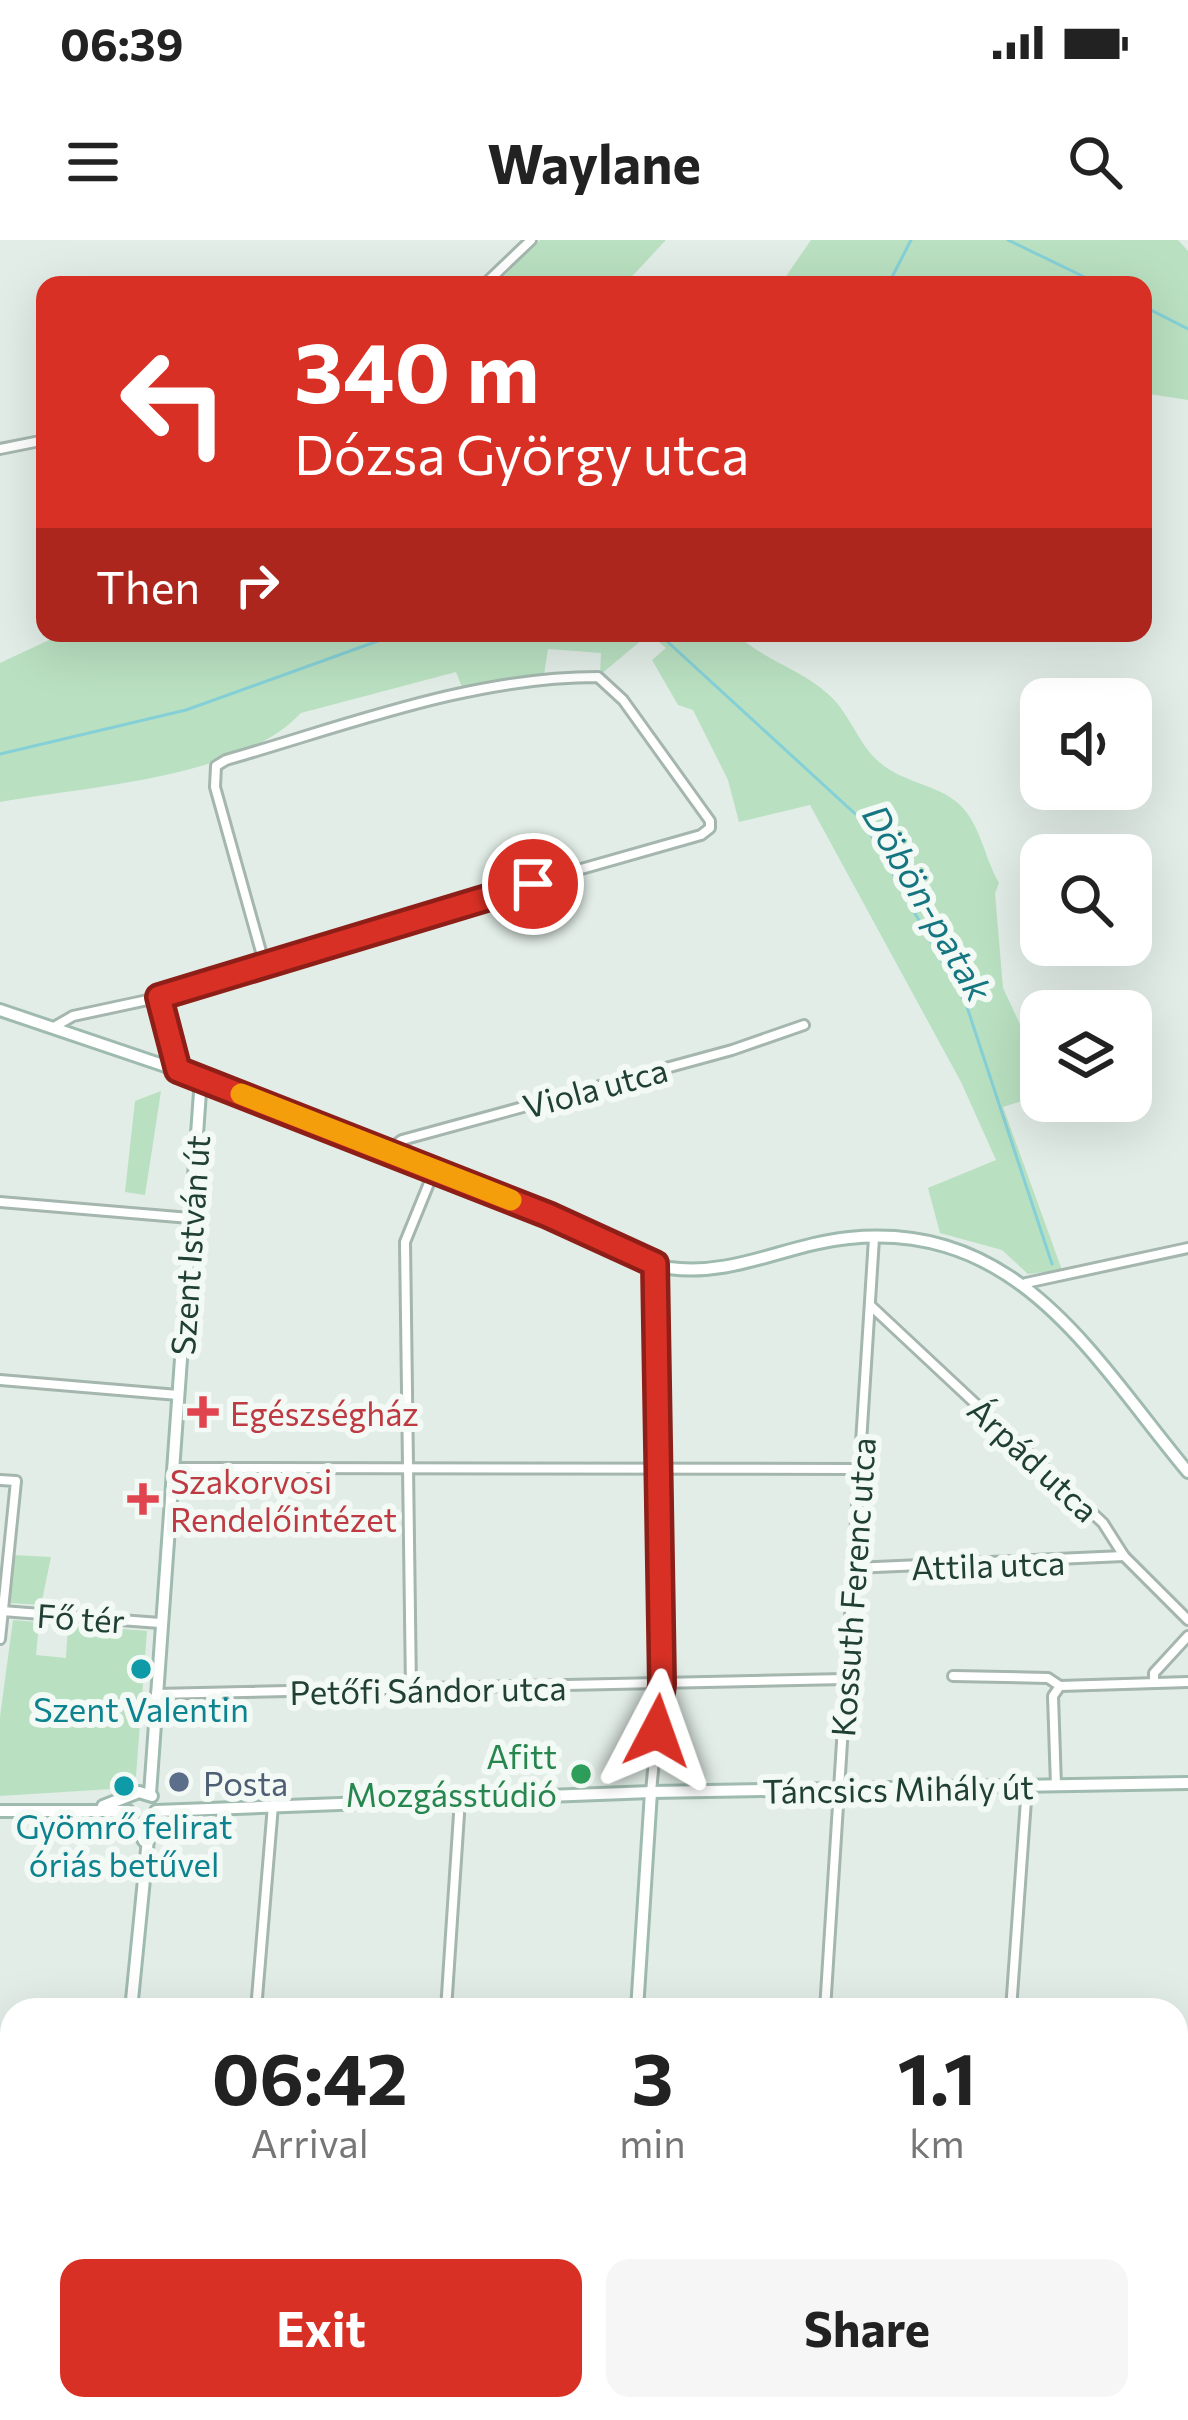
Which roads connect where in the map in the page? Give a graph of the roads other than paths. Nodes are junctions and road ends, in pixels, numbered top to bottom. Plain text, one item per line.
1 (532, 240) edge
2 (494, 276) edge
3 (36, 442) edge
4 (0, 448) edge
5 (265, 966) junction
6 (159, 997) junction
7 (0, 1010) edge
8 (804, 1025) dead end
9 (54, 1027) junction
10 (178, 1070) junction
11 (201, 1078) junction
12 (387, 1151) junction
13 (434, 1170) junction
14 (0, 1202) edge
15 (190, 1217) junction
16 (874, 1237) junction
17 (1188, 1248) edge
18 (655, 1264) junction
19 (1026, 1283) junction
20 (871, 1306) junction
21 (0, 1380) edge
22 (178, 1395) junction
23 (173, 1468) junction
24 (405, 1468) junction
25 (657, 1468) junction
26 (860, 1469) junction
27 (1188, 1472) edge
28 (0, 1480) edge
29 (1124, 1556) junction
30 (853, 1568) junction
31 (2, 1611) edge
32 (1188, 1620) edge
33 (160, 1623) junction
34 (1188, 1636) edge
35 (0, 1639) edge
36 (953, 1676) dead end
37 (845, 1679) junction
38 (1154, 1682) junction
39 (1186, 1683) edge
40 (662, 1684) junction
41 (1060, 1686) junction
42 (411, 1690) junction
43 (154, 1694) junction
44 (1188, 1783) edge
45 (1027, 1786) junction
46 (1055, 1786) junction
47 (840, 1789) junction
48 (651, 1792) junction
49 (460, 1797) junction
50 (273, 1803) junction
51 (143, 1806) junction
52 (0, 1811) edge
53 (132, 1998) edge
54 (257, 1998) edge
55 (447, 1998) edge
56 (638, 1998) edge
57 (826, 1998) edge
58 (1012, 1998) edge

1 - 2 street
3 - 4 street
5 - 5 street
5 - 6 street
6 - 9 street
6 - 10 street
7 - 9 street
8 - 12 street, Viola utca
9 - 10 street
10 - 11 street
11 - 12 street
11 - 15 street, Szent István út
12 - 13 street
13 - 18 street
13 - 24 street
14 - 15 street
15 - 22 street, Szent István út
16 - 18 street
16 - 19 street
16 - 20 street, Kossuth Ferenc utca
17 - 19 street
18 - 25 street
19 - 27 street
20 - 26 street, Kossuth Ferenc utca
20 - 29 street, Árpád utca
21 - 22 street
22 - 23 street, Szent István út
23 - 24 street
23 - 33 street, Szent István út
24 - 25 street
24 - 42 street
25 - 26 street
25 - 40 street
26 - 30 street, Kossuth Ferenc utca
28 - 31 street, Fő tér
29 - 30 street, Attila utca
29 - 32 street, Árpád utca
30 - 37 street, Kossuth Ferenc utca
31 - 33 street, Fő tér
31 - 35 street, Fő tér
33 - 43 street, Szent István út
34 - 38 street
36 - 41 street
37 - 40 street, Petőfi Sándor utca
37 - 47 street, Kossuth Ferenc utca
38 - 39 street
38 - 41 street
40 - 42 street, Petőfi Sándor utca
40 - 48 street
41 - 46 street
42 - 43 street, Petőfi Sándor utca
43 - 51 street, Szent István út
44 - 46 street, Táncsics Mihály út
45 - 46 street, Táncsics Mihály út
45 - 47 street, Táncsics Mihály út
45 - 58 street
47 - 48 street, Táncsics Mihály út
47 - 57 street, Kossuth Ferenc utca
48 - 49 street, Táncsics Mihály út
48 - 56 street
49 - 50 street, Táncsics Mihály út
49 - 55 street
50 - 51 street, Táncsics Mihály út
50 - 54 street
51 - 52 street, Táncsics Mihály út
51 - 53 street

